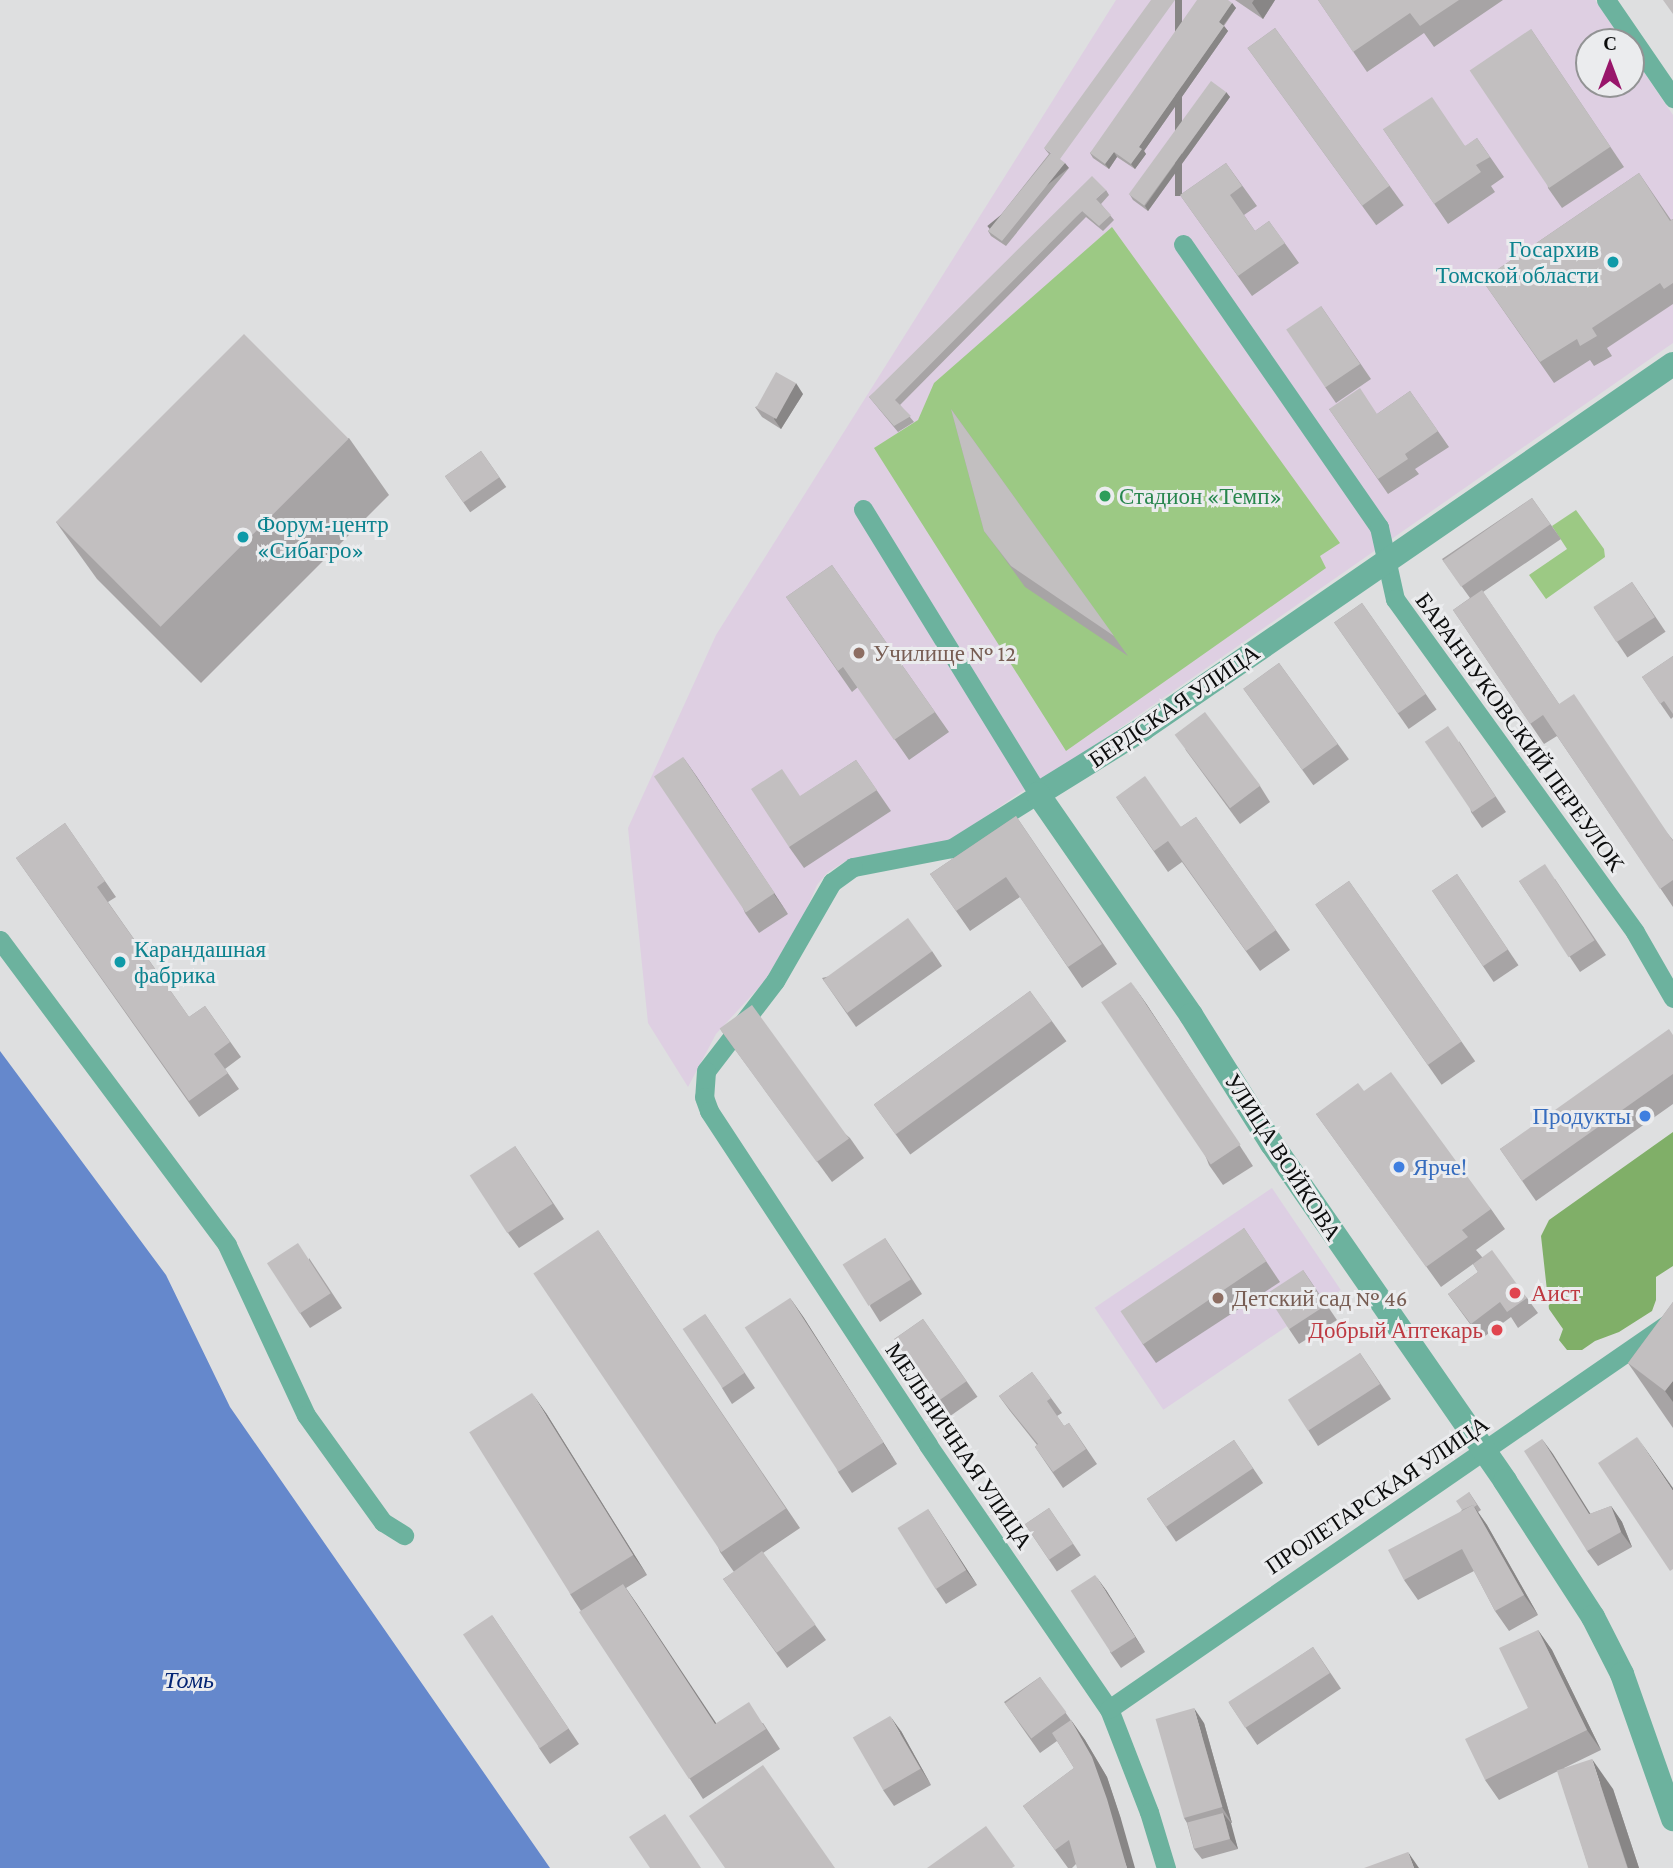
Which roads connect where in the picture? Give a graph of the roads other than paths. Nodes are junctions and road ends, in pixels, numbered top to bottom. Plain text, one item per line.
1 (1606, 0) edge
2 (1673, 98) edge
3 (1183, 244) dead end
4 (1673, 364) edge
5 (863, 509) dead end
6 (1387, 562) junction
7 (1038, 794) junction
8 (0, 940) edge
9 (1673, 998) edge
10 (713, 1060) joint
11 (1673, 1320) edge
12 (1484, 1452) junction
13 (404, 1535) dead end
14 (1109, 1709) junction
15 (1673, 1819) edge
16 (1166, 1868) edge

1 - 2 street
3 - 6 street, БАРАНЧУКОВСКИЙ ПЕРЕУЛОК
4 - 6 street, БЕРДСКАЯ УЛИЦА
5 - 7 street, УЛИЦА ВОЙКОВА
6 - 7 street, БЕРДСКАЯ УЛИЦА
6 - 9 street, БАРАНЧУКОВСКИЙ ПЕРЕУЛОК
7 - 10 street, БЕРДСКАЯ УЛИЦА
7 - 12 street, УЛИЦА ВОЙКОВА
8 - 13 street
10 - 14 street, МЕЛЬНИЧНАЯ УЛИЦА
11 - 12 street, ПРОЛЕТАРСКАЯ УЛИЦА
12 - 14 street, ПРОЛЕТАРСКАЯ УЛИЦА
12 - 15 street, УЛИЦА ВОЙКОВА
14 - 16 street, МЕЛЬНИЧНАЯ УЛИЦА

